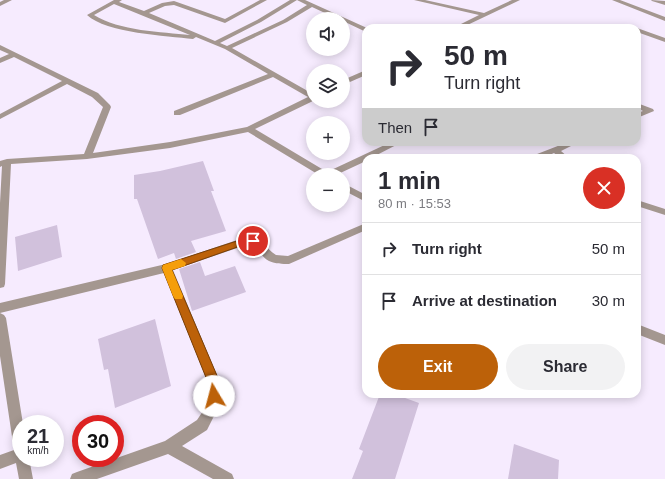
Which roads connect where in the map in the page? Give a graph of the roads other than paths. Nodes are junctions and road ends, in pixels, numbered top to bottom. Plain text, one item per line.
1 (9, 0) edge
2 (264, 0) edge
3 (294, 0) edge
4 (300, 0) edge
5 (417, 0) edge
6 (517, 0) edge
7 (615, 0) edge
8 (654, 0) edge
9 (117, 1) edge
10 (665, 3) edge
11 (0, 4) edge
12 (312, 5) junction
13 (328, 12) edge
14 (144, 13) junction
15 (486, 15) junction
16 (665, 19) edge
17 (350, 22) edge
18 (466, 24) edge
19 (362, 28) edge
20 (641, 31) edge
21 (203, 38) junction
22 (665, 40) edge
23 (214, 43) junction
24 (0, 47) edge
25 (227, 48) junction
26 (14, 54) junction
27 (0, 61) edge
28 (362, 74) edge
29 (273, 75) junction
30 (350, 80) edge
31 (66, 81) junction
32 (306, 93) edge
33 (306, 100) edge
34 (641, 107) edge
35 (177, 113) dead end
36 (641, 114) edge
37 (0, 117) edge
38 (249, 129) junction
39 (390, 146) edge
40 (565, 146) edge
41 (555, 150) junction
42 (373, 154) edge
43 (545, 154) edge
44 (560, 154) edge
45 (87, 156) junction
46 (362, 159) edge
47 (4, 163) edge
48 (313, 168) edge
49 (344, 168) edge
50 (350, 190) edge
51 (362, 197) edge
52 (641, 204) edge
53 (665, 212) edge
54 (362, 228) edge
55 (167, 268) junction
56 (0, 284) edge
57 (0, 308) edge
58 (0, 318) edge
59 (641, 331) edge
60 (665, 340) edge
61 (15, 415) edge
62 (169, 447) junction
63 (12, 456) edge
64 (0, 462) edge
65 (24, 467) edge
66 (26, 479) edge
67 (77, 479) edge
68 (227, 479) edge

1 - 11 street
2 - 14 street
3 - 23 street
4 - 12 street
5 - 15 street
6 - 15 street
7 - 16 street
8 - 10 street
9 - 14 street
9 - 21 street
12 - 13 street
12 - 25 street
14 - 21 street
15 - 18 street
17 - 19 street
20 - 22 street
21 - 23 street
23 - 25 street
24 - 26 street
25 - 29 street
26 - 27 street
26 - 31 street
28 - 30 street
29 - 32 street
29 - 35 street
31 - 37 street
31 - 45 street
33 - 38 street
34 - 36 street
38 - 45 street
38 - 48 street
39 - 42 street
40 - 41 street
41 - 43 street
41 - 44 street
45 - 47 street
46 - 49 street
47 - 56 street
50 - 51 street
52 - 53 street
54 - 55 street
55 - 57 street
55 - 62 street
58 - 61 street
59 - 60 street
62 - 67 street
62 - 68 street
63 - 64 street
65 - 66 street

